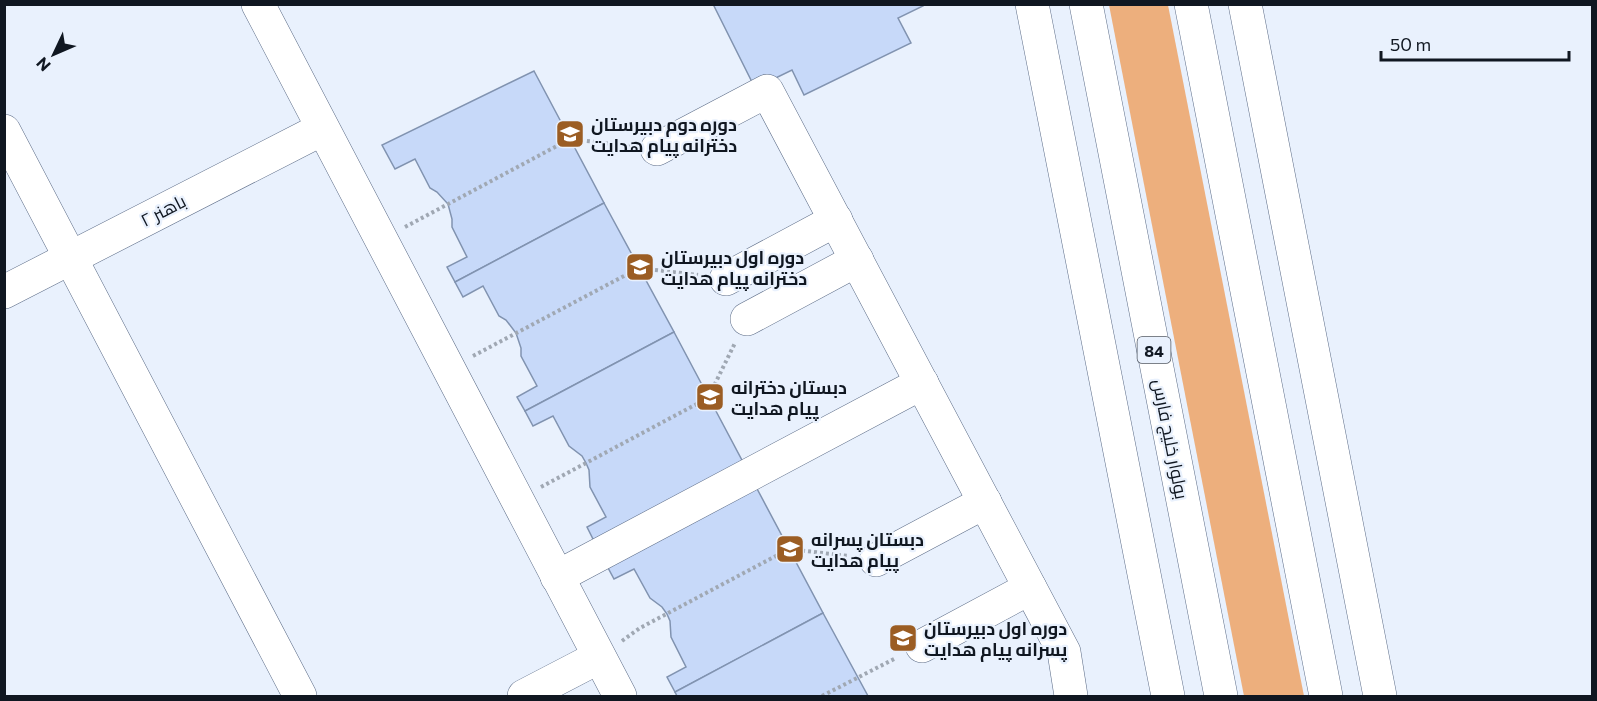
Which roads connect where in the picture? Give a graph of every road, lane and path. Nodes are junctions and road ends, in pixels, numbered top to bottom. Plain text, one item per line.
1 (258, 4) edge
2 (1032, 4) edge
3 (1086, 4) edge
4 (1191, 4) edge
5 (1245, 4) edge
6 (322, 129) junction
7 (4, 131) edge
8 (657, 149) joint
9 (836, 220) junction
10 (380, 240) junction
11 (71, 258) junction
12 (857, 260) junction
13 (726, 279) joint
14 (4, 292) edge
15 (747, 319) joint
16 (448, 369) junction
17 (922, 383) junction
18 (517, 500) junction
19 (985, 502) junction
20 (876, 560) joint
21 (557, 577) junction
22 (1030, 588) junction
23 (922, 646) joint
24 (599, 657) junction
25 (300, 696) edge
26 (525, 696) edge
27 (620, 696) edge
28 (822, 696) edge
29 (1071, 696) edge
30 (1168, 696) edge
31 (1221, 696) edge
32 (1326, 696) edge
33 (1380, 696) edge

1 - 6 main road
2 - 30 main road
3 - 31 main road, بولوار خلیج فارس / 84
4 - 32 main road
5 - 33 main road
6 - 10 main road
6 - 11 main road, باهنر ۲
7 - 11 main road
8 - 9 main road
8 - 10 path
9 - 12 main road
9 - 13 main road
10 - 16 main road
11 - 14 main road, باهنر ۲
11 - 25 main road
12 - 15 main road
12 - 17 main road
13 - 16 path
15 - 18 path
16 - 18 main road
17 - 19 main road
17 - 21 main road
18 - 21 main road
19 - 20 main road
19 - 22 main road
20 - 24 path
21 - 24 main road
22 - 23 main road
22 - 29 main road
23 - 28 path
24 - 26 main road
24 - 27 main road

